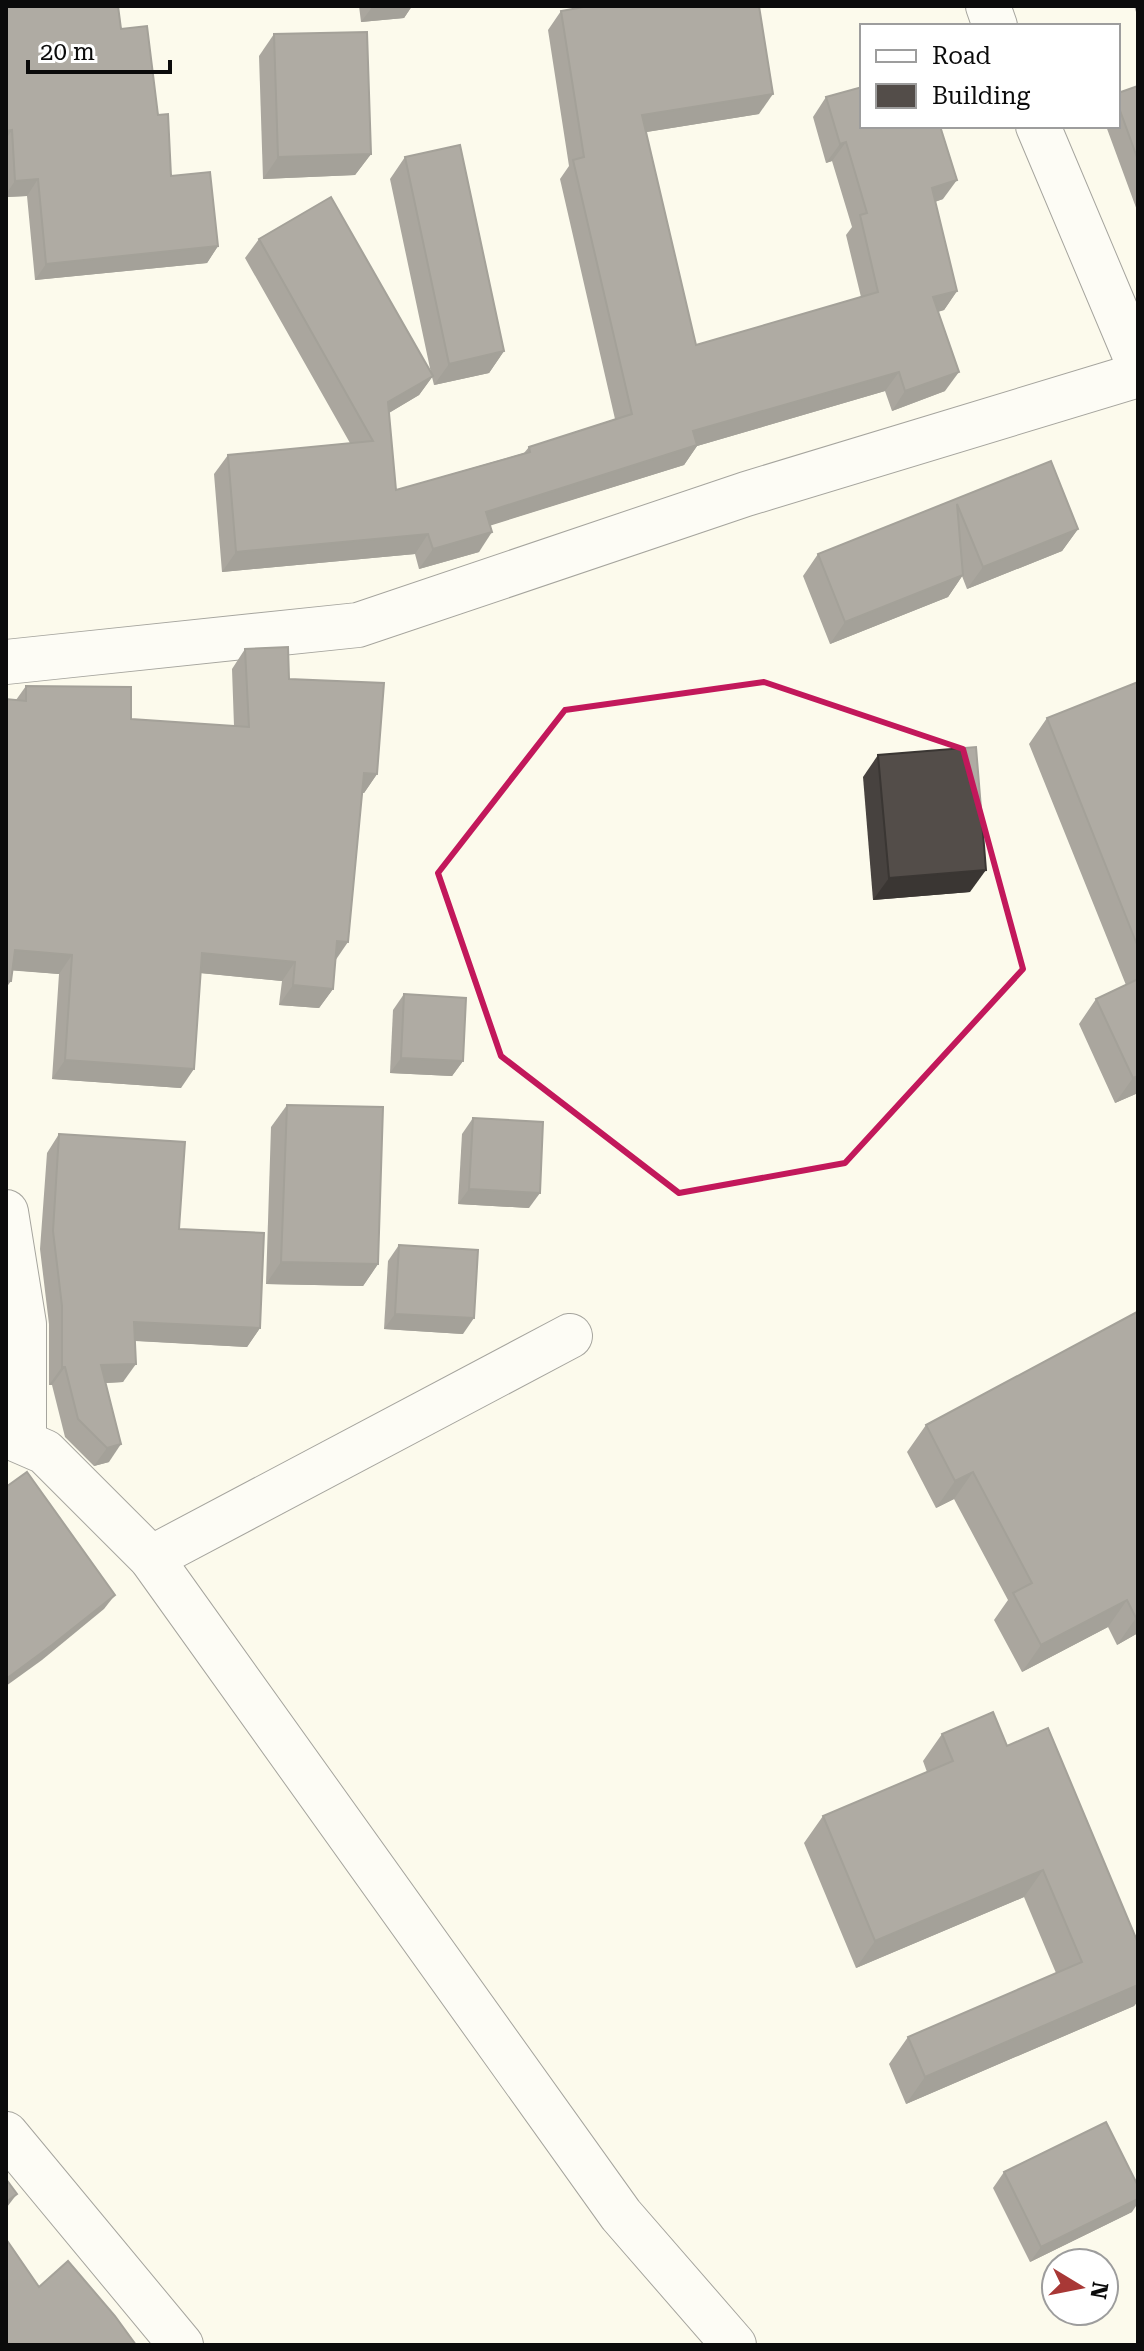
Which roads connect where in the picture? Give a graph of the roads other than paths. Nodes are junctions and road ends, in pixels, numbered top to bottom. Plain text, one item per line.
1 (1039, 128) edge
2 (1138, 363) edge
3 (1138, 375) edge
4 (6, 662) edge
5 (6, 1212) edge
6 (570, 1336) dead end
7 (15, 1439) edge
8 (151, 1558) junction
9 (6, 2134) edge
10 (181, 2345) edge
11 (734, 2345) edge

1 - 2 street
3 - 4 street
5 - 7 street
6 - 8 street
7 - 8 street
8 - 11 street
9 - 10 street

